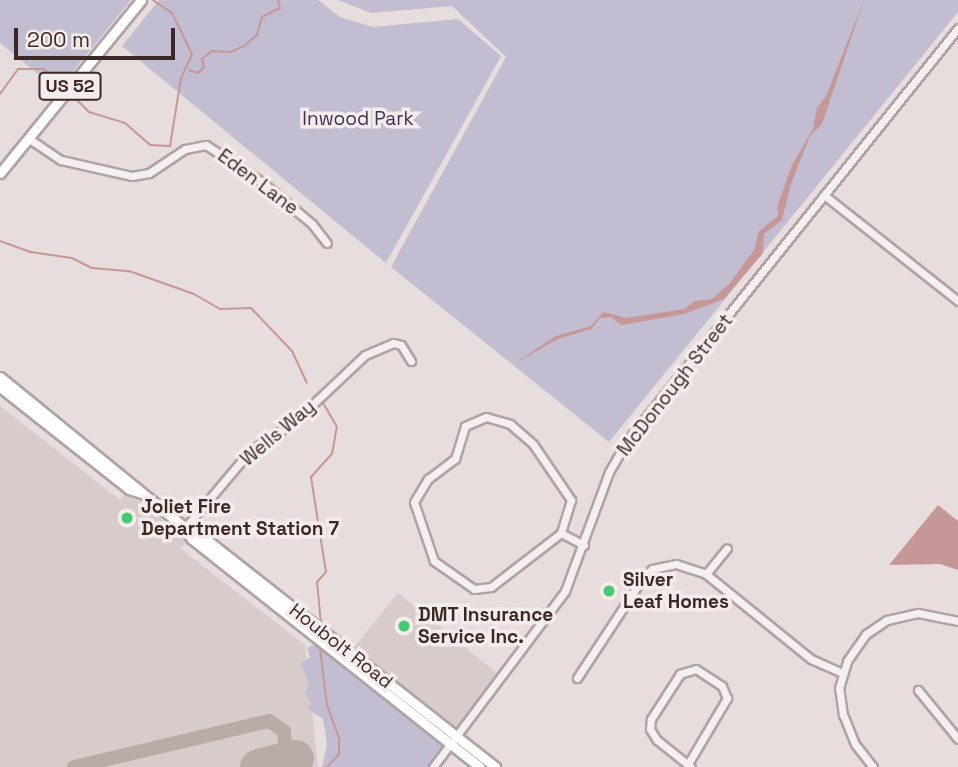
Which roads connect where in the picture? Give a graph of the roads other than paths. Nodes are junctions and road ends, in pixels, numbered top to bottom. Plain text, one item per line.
1 (141, 0) edge
2 (958, 28) edge
3 (28, 138) junction
4 (0, 173) edge
5 (824, 195) junction
6 (327, 243) dead end
7 (958, 301) edge
8 (411, 361) dead end
9 (0, 377) edge
10 (0, 387) edge
11 (141, 493) junction
12 (185, 528) junction
13 (561, 533) junction
14 (584, 545) junction
15 (727, 548) dead end
16 (706, 574) junction
17 (958, 621) edge
18 (842, 673) junction
19 (577, 678) dead end
20 (918, 690) dead end
21 (958, 739) edge
22 (454, 741) junction
23 (690, 766) edge
24 (433, 767) edge
25 (480, 767) edge
26 (495, 767) edge
27 (873, 767) edge

1 - 3 main road, US 52
2 - 5 street, McDonough Street
3 - 4 main road, US 52
3 - 6 street, Eden Lane
5 - 7 street
5 - 14 street, McDonough Street
8 - 12 street, Wells Way
9 - 11 main road, Houbolt Road
10 - 11 main road, Houbolt Road
11 - 12 main road, Houbolt Road
12 - 22 main road, Houbolt Road
13 - 13 street
13 - 14 street
14 - 22 street, McDonough Street
15 - 16 street
16 - 18 street
16 - 19 street
17 - 18 street
18 - 27 street
20 - 21 street
22 - 24 street, McDonough Street
22 - 25 main road, Houbolt Road
22 - 26 main road, Houbolt Road
23 - 23 street

